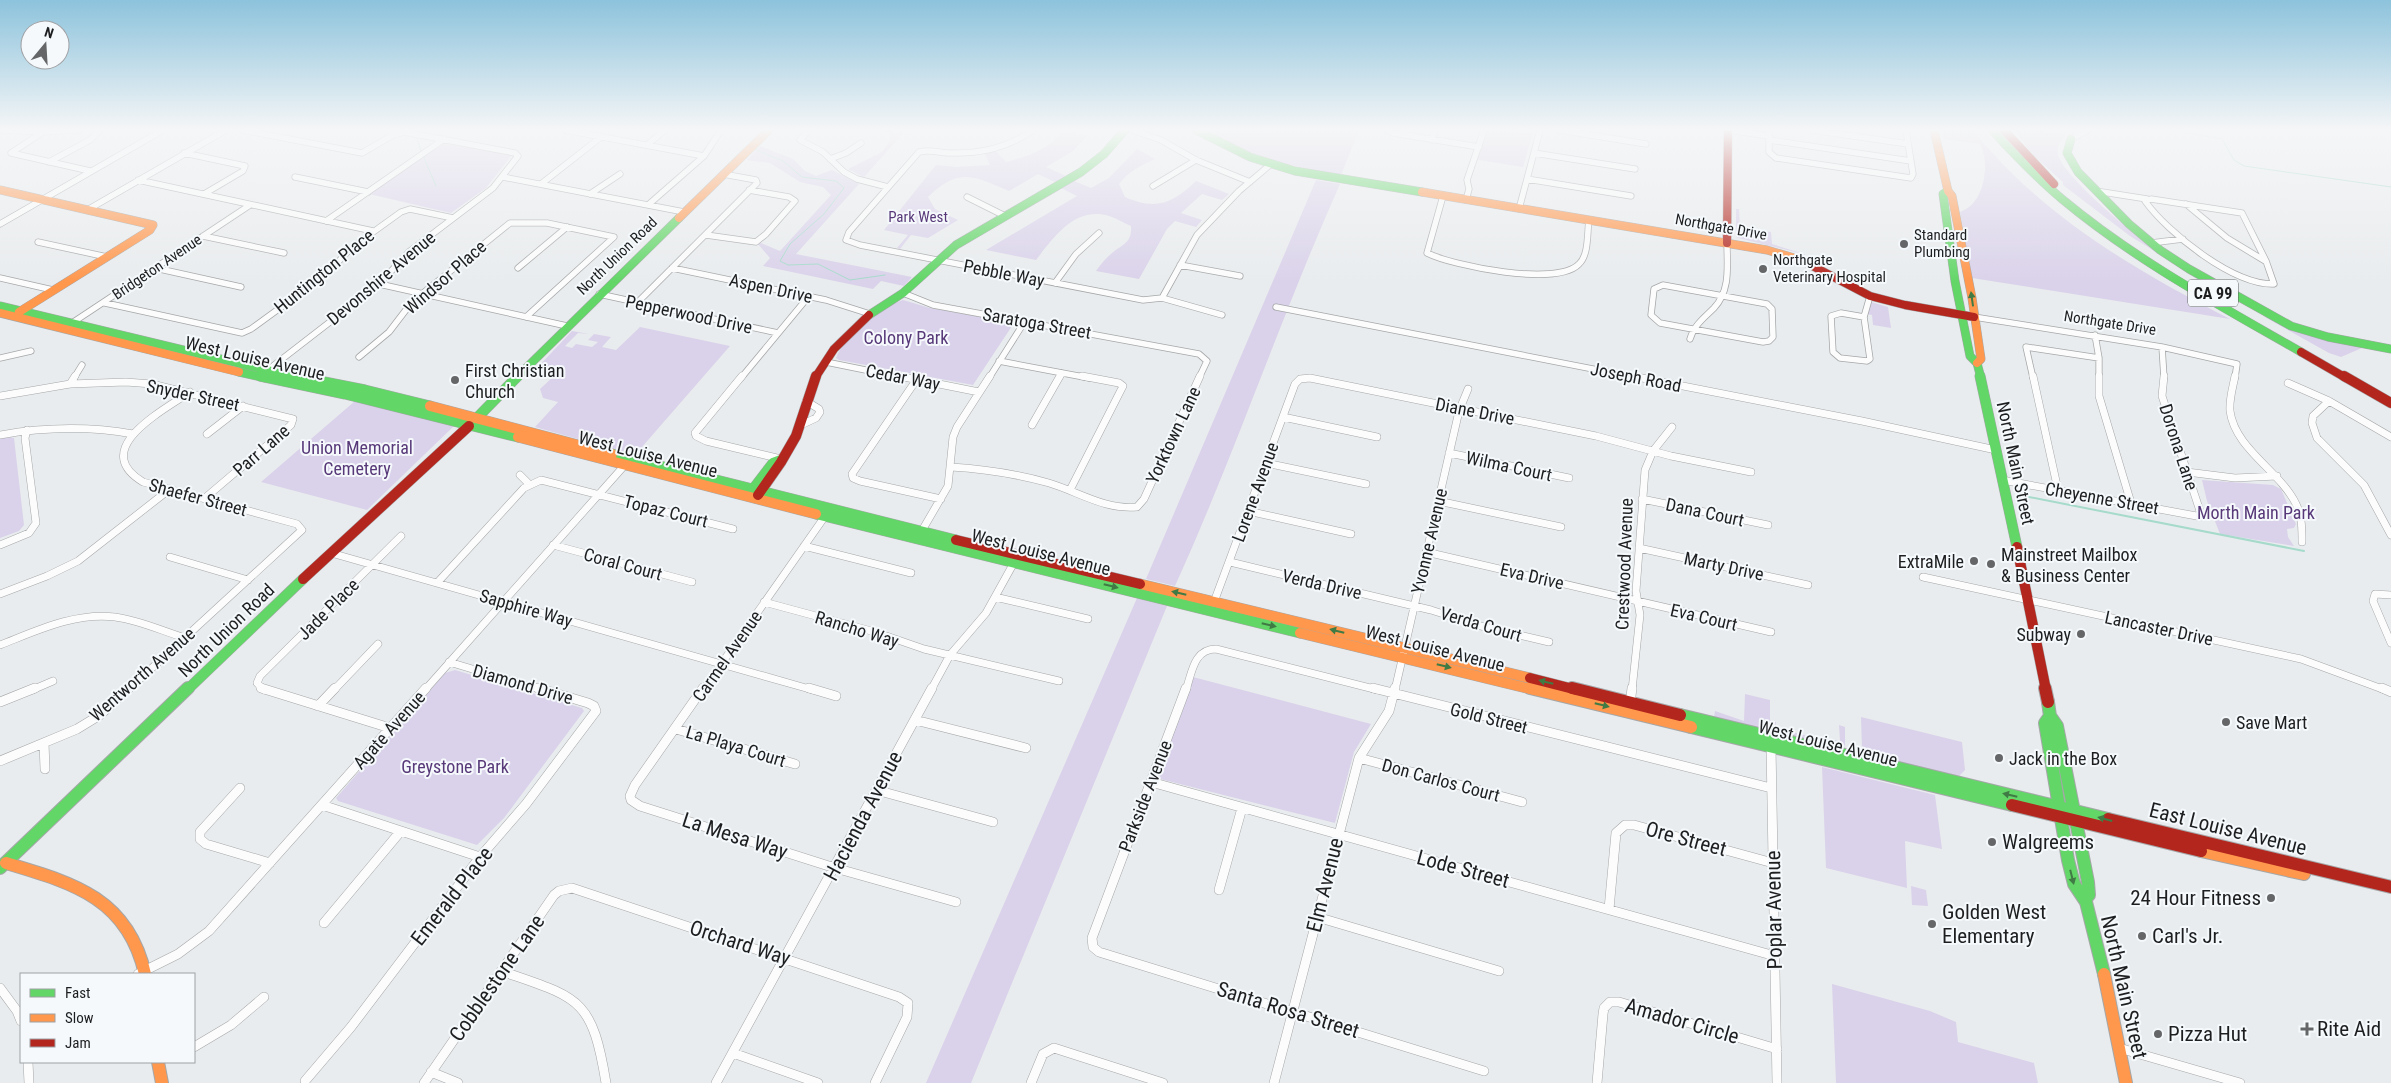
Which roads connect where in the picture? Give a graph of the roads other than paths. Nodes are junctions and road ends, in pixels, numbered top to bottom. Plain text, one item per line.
1 (74, 181) edge
2 (137, 181) edge
3 (141, 181) edge
4 (226, 181) edge
5 (312, 181) edge
6 (384, 181) edge
7 (500, 181) edge
8 (522, 181) edge
9 (545, 181) edge
10 (607, 181) edge
11 (676, 181) edge
12 (716, 181) edge
13 (756, 181) edge
14 (863, 181) edge
15 (894, 181) edge
16 (1064, 181) edge
17 (1162, 181) edge
18 (1246, 181) edge
19 (1351, 181) edge
20 (1467, 181) edge
21 (1527, 181) edge
22 (1536, 181) edge
23 (1728, 181) edge
24 (1946, 181) edge
25 (2034, 181) edge
26 (2039, 181) edge
27 (2051, 181) edge
28 (2087, 181) edge
29 (1250, 182) joint
30 (541, 184) junction
31 (1153, 186) dead end
32 (888, 187) junction
33 (0, 190) edge
34 (749, 190) junction
35 (1948, 190) junction
36 (2096, 190) junction
37 (368, 192) junction
38 (204, 194) junction
39 (590, 194) junction
40 (1443, 196) junction
41 (1631, 196) dead end
42 (967, 197) dead end
43 (44, 199) junction
44 (2147, 199) junction
45 (1466, 200) junction
46 (2186, 204) junction
47 (250, 205) junction
48 (648, 205) junction
49 (2068, 206) junction
50 (1519, 209) junction
51 (88, 210) junction
52 (684, 212) junction
53 (1005, 216) junction
54 (453, 218) junction
55 (1589, 220) junction
56 (326, 221) junction
57 (0, 224) edge
58 (567, 227) junction
59 (373, 231) junction
60 (1099, 233) dead end
61 (706, 235) junction
62 (203, 236) junction
63 (2183, 239) junction
64 (38, 242) dead end
65 (1727, 243) junction
66 (2151, 243) junction
67 (284, 253) dead end
68 (107, 257) junction
69 (937, 260) junction
70 (2265, 261) junction
71 (1180, 265) junction
72 (155, 268) junction
73 (518, 268) dead end
74 (672, 268) junction
75 (1240, 276) dead end
76 (0, 278) edge
77 (1055, 283) junction
78 (379, 284) junction
79 (241, 287) dead end
80 (53, 290) junction
81 (904, 293) junction
82 (421, 294) junction
83 (599, 294) junction
84 (809, 296) junction
85 (1723, 296) junction
86 (1870, 296) junction
87 (1162, 298) junction
88 (105, 303) junction
89 (637, 303) junction
90 (0, 306) edge
91 (1276, 307) dead end
92 (0, 313) edge
93 (16, 314) junction
94 (870, 314) junction
95 (1222, 315) dead end
96 (1961, 315) junction
97 (526, 317) junction
98 (1864, 317) junction
99 (1974, 317) junction
100 (1025, 321) junction
101 (68, 326) junction
102 (567, 326) junction
103 (1694, 329) junction
104 (778, 333) junction
105 (2095, 335) junction
106 (1690, 339) dead end
107 (2162, 347) junction
108 (2391, 348) edge
109 (1172, 350) joint
110 (31, 351) dead end
111 (359, 357) dead end
112 (0, 358) edge
113 (2098, 358) junction
114 (999, 361) junction
115 (826, 362) junction
116 (1977, 363) junction
117 (82, 365) dead end
118 (1062, 373) junction
119 (262, 374) junction
120 (917, 379) junction
121 (1296, 382) joint
122 (2288, 383) dead end
123 (70, 384) junction
124 (1468, 389) dead end
125 (190, 392) junction
126 (979, 392) junction
127 (2391, 394) edge
128 (0, 396) edge
129 (806, 401) junction
130 (2328, 401) junction
131 (2391, 403) edge
132 (243, 406) junction
133 (1461, 408) junction
134 (1283, 417) junction
135 (294, 420) joint
136 (473, 420) junction
137 (801, 425) junction
138 (1032, 425) dead end
139 (1672, 427) dead end
140 (27, 430) junction
141 (133, 434) junction
142 (207, 434) dead end
143 (0, 435) edge
144 (1377, 437) dead end
145 (2391, 437) edge
146 (1996, 450) junction
147 (1653, 451) junction
148 (1449, 453) junction
149 (781, 460) junction
150 (1266, 463) junction
151 (624, 466) junction
152 (951, 468) junction
153 (1752, 472) dead end
154 (2187, 472) junction
155 (520, 475) dead end
156 (2277, 476) junction
157 (1569, 478) dead end
158 (2002, 480) junction
159 (529, 484) junction
160 (1366, 484) dead end
161 (170, 489) junction
162 (1070, 490) junction
163 (2058, 490) junction
164 (598, 494) junction
165 (754, 494) junction
166 (205, 498) junction
167 (941, 499) junction
168 (1642, 499) junction
169 (1438, 500) junction
170 (2131, 503) junction
171 (1248, 511) junction
172 (828, 512) junction
173 (2202, 517) joint
174 (291, 522) joint
175 (1768, 525) dead end
176 (1561, 527) dead end
177 (733, 528) dead end
178 (1351, 534) dead end
179 (919, 535) junction
180 (2391, 535) edge
181 (401, 536) dead end
182 (2302, 542) dead end
183 (0, 544) edge
184 (553, 545) junction
185 (804, 546) junction
186 (1639, 548) junction
187 (1426, 552) junction
188 (331, 553) junction
189 (170, 557) dead end
190 (1016, 558) junction
191 (1230, 562) junction
192 (372, 565) junction
193 (911, 573) dead end
194 (1923, 577) dead end
195 (248, 580) junction
196 (692, 582) dead end
197 (436, 583) junction
198 (1808, 585) dead end
199 (0, 594) edge
200 (2391, 595) edge
201 (995, 597) junction
202 (1637, 601) junction
203 (2028, 601) junction
204 (503, 602) junction
205 (764, 602) junction
206 (1214, 602) junction
207 (1414, 606) junction
208 (1088, 619) dead end
209 (1771, 632) dead end
210 (185, 638) junction
211 (1549, 642) dead end
212 (2391, 643) edge
213 (378, 644) dead end
214 (0, 645) edge
215 (1207, 649) joint
216 (1403, 652) junction
217 (950, 655) junction
218 (449, 662) junction
219 (721, 663) junction
220 (53, 681) dead end
221 (1059, 681) dead end
222 (2391, 692) edge
223 (1394, 694) junction
224 (836, 696) dead end
225 (0, 702) edge
226 (318, 706) junction
227 (1630, 707) junction
228 (595, 709) joint
229 (2050, 716) junction
230 (915, 720) junction
231 (390, 728) junction
232 (676, 728) junction
233 (1771, 741) junction
234 (44, 744) junction
235 (1026, 748) dead end
236 (1359, 758) junction
237 (0, 761) edge
238 (795, 764) dead end
239 (45, 769) dead end
240 (1151, 782) junction
241 (240, 788) dead end
242 (1771, 788) junction
243 (876, 790) junction
244 (1522, 802) dead end
245 (636, 803) joint
246 (322, 805) junction
247 (1242, 808) junction
248 (2058, 811) junction
249 (2074, 815) junction
250 (993, 822) dead end
251 (400, 832) junction
252 (1338, 834) junction
253 (480, 857) junction
254 (270, 863) junction
255 (1773, 863) junction
256 (2, 864) edge
257 (835, 868) junction
258 (2391, 888) edge
259 (580, 890) joint
260 (1219, 890) dead end
261 (2391, 894) edge
262 (2085, 899) junction
263 (956, 902) dead end
264 (1609, 909) junction
265 (1317, 917) junction
266 (324, 923) dead end
267 (1093, 947) joint
268 (1774, 956) junction
269 (786, 958) junction
270 (501, 971) junction
271 (1499, 971) dead end
272 (143, 973) edge
273 (0, 988) edge
274 (264, 997) dead end
275 (1293, 1012) junction
276 (20, 1018) edge
277 (195, 1047) edge
278 (2118, 1048) junction
279 (1777, 1049) junction
280 (733, 1054) junction
281 (28, 1063) edge
282 (160, 1063) edge
283 (1484, 1071) dead end
284 (432, 1072) junction
285 (305, 1081) dead end
286 (29, 1083) edge
287 (162, 1083) edge
288 (424, 1083) edge
289 (458, 1083) edge
290 (606, 1083) edge
291 (716, 1083) edge
292 (818, 1083) edge
293 (875, 1083) edge
294 (1031, 1083) edge
295 (1163, 1083) edge
296 (1274, 1083) edge
297 (1597, 1083) edge
298 (1777, 1083) edge
299 (2126, 1083) edge
300 (2240, 1083) edge

1 - 43 street
2 - 51 street
3 - 38 street
4 - 38 street
5 - 37 street
6 - 37 street
7 - 54 street, Devonshire Avenue
8 - 30 street
9 - 30 street
10 - 39 street
11 - 48 street
12 - 52 main road, North Union Road
13 - 34 street
14 - 32 street
15 - 32 street
16 - 53 main road
17 - 31 street
18 - 29 street
19 - 40 main road, Northgate Drive
20 - 45 street
21 - 50 street
22 - 41 street
23 - 65 main road
24 - 35 main road, North Main Street
25 - 49 main road
26 - 49 main road, CA 99
27 - 127 main road, CA 99
28 - 36 main road
29 - 71 street
30 - 39 street
32 - 69 street, Pebble Way
33 - 43 main road
34 - 61 street
34 - 61 street
35 - 96 main road, North Main Street
99 -> 35 main road, North Main Street
36 - 44 street
36 - 66 main road
37 - 56 street
38 - 47 street
39 - 48 street
40 - 45 main road, Northgate Drive
40 - 55 street
42 - 53 street
43 - 51 main road
43 - 57 street
44 - 46 street
44 - 63 street
45 - 50 main road, Northgate Drive
46 - 70 street
46 - 70 street
47 - 56 street
47 - 62 street, Bridgeton Avenue
48 - 52 street
49 - 131 main road, CA 99
50 - 55 main road, Northgate Drive
51 - 68 main road
52 - 83 main road, North Union Road
53 - 69 main road
54 - 59 street, Huntington Place
54 - 78 street, Devonshire Avenue
55 - 65 main road, Northgate Drive
56 - 59 street
58 - 73 street
58 - 82 street, Windsor Place
58 - 97 street
59 - 88 street, Huntington Place
60 - 77 street
61 - 74 street
62 - 67 street
62 - 72 street, Bridgeton Avenue
63 - 66 street
63 - 70 street
64 - 68 street
65 - 85 street
65 - 86 main road, Northgate Drive
66 - 108 main road
68 - 80 main road
69 - 77 street, Pebble Way
69 - 81 main road
71 - 75 street
71 - 87 street
72 - 79 street
72 - 88 street, Bridgeton Avenue
74 - 84 street, Aspen Drive
74 - 89 street
76 - 80 street
77 - 87 street, Pebble Way
78 - 82 street
78 - 119 street, Devonshire Avenue
80 - 93 main road
81 - 94 main road
81 - 100 street, Saratoga Street
82 - 97 street
82 - 111 street, Windsor Place
83 - 89 street, Pepperwood Drive
83 - 102 main road, North Union Road
84 - 94 street, Aspen Drive
84 - 104 street
85 - 103 street
85 - 103 street
85 - 103 street
86 - 96 main road, Northgate Drive
86 - 98 street
87 - 95 street, Pebble Way
88 - 101 street, Bridgeton Avenue
89 - 104 street, Pepperwood Drive
90 - 93 main road, West Louise Avenue
91 - 146 street, Joseph Road
92 - 93 main road, West Louise Avenue
93 - 101 main road, West Louise Avenue
94 - 115 main road
96 - 99 main road, Northgate Drive
96 - 116 main road, North Main Street
97 - 102 street
98 - 98 street
99 - 105 street, Northgate Drive
99 - 116 main road, North Main Street
100 - 109 street, Saratoga Street
100 - 114 street
101 - 119 main road, West Louise Avenue
102 - 136 main road, North Union Road
103 - 106 street
104 - 149 street
105 - 107 street, Northgate Drive
105 - 113 street
107 - 154 street, Dorona Lane
107 - 156 street, Northgate Drive
109 - 162 street, Yorktown Lane
110 - 112 street
113 - 163 street
113 - 170 street
114 - 118 street
114 - 126 street
115 - 120 street, Cedar Way
115 - 129 main road
116 - 146 main road, North Main Street
117 - 123 street
118 - 138 street
118 - 162 street
119 - 136 main road, West Louise Avenue
120 - 126 street, Cedar Way
120 - 167 street
121 - 133 street, Diane Drive
121 - 134 street, Lorene Avenue
122 - 130 street
123 - 125 street, Snyder Street
123 - 128 street, Snyder Street
124 - 133 street, Yvonne Avenue
125 - 132 street, Snyder Street
125 - 141 street
126 - 152 street
129 - 137 main road
129 - 137 street
130 - 145 street
130 - 180 street
132 - 135 street, Snyder Street
132 - 142 street
133 - 147 street, Diane Drive
133 - 148 street, Yvonne Avenue
134 - 144 street
134 - 150 street, Lorene Avenue
135 - 166 street, Parr Lane
136 - 151 main road, West Louise Avenue
136 - 165 main road, West Louise Avenue
136 - 188 main road, North Union Road
137 - 149 main road
139 - 147 street, Crestwood Avenue
140 - 141 street
140 - 143 street
140 - 183 street
141 - 161 street, Shaefer Street
146 - 158 main road, North Main Street
147 - 153 street, Diane Drive
147 - 168 street, Crestwood Avenue
148 - 157 street, Wilma Court
148 - 169 street, Yvonne Avenue
149 - 165 main road
150 - 160 street
150 - 171 street, Lorene Avenue
151 - 164 street, Agate Avenue
151 - 165 main road, West Louise Avenue
152 - 162 street
152 - 167 street
154 - 156 street
154 - 173 street, Dorona Lane
155 - 159 street
156 - 182 street
158 - 163 street, Cheyenne Street
158 - 203 main road, North Main Street
159 - 164 street, Topaz Court
159 - 197 street
161 - 166 street, Shaefer Street
161 - 199 street
163 - 170 street, Cheyenne Street
164 - 177 street, Topaz Court
164 - 184 street, Agate Avenue
165 - 172 main road, West Louise Avenue
166 - 174 street, Shaefer Street
167 - 179 street
168 - 175 street, Dana Court
168 - 186 street, Crestwood Avenue
169 - 176 street
169 - 187 street, Yvonne Avenue
170 - 173 street, Cheyenne Street
171 - 178 street
171 - 191 street, Lorene Avenue
172 - 179 main road, West Louise Avenue
172 - 185 street, Carmel Avenue
174 - 195 street, Wentworth Avenue
179 - 190 main road, West Louise Avenue
181 - 192 street, Jade Place
184 - 196 street, Coral Court
184 - 204 street, Agate Avenue
185 - 193 street
185 - 205 street, Carmel Avenue
186 - 198 street, Marty Drive
186 - 202 street, Crestwood Avenue
187 - 202 street, Eva Drive
187 - 207 street, Yvonne Avenue
188 - 192 street, Sapphire Way
188 - 256 main road, North Union Road
189 - 195 street
190 - 201 street, Hacienda Avenue
206 -> 190 main road, West Louise Avenue
190 -> 216 main road, West Louise Avenue
191 - 206 street, Lorene Avenue
191 - 207 street, Verda Drive
192 - 197 street, Sapphire Way
192 - 226 street, Jade Place
194 - 203 street, Lancaster Drive
195 - 210 street, Wentworth Avenue
197 - 204 street, Sapphire Way
200 - 212 street
201 - 208 street
201 - 217 street, Hacienda Avenue
202 - 209 street, Eva Court
202 - 227 street, Crestwood Avenue
203 - 222 street, Lancaster Drive
203 - 229 main road, North Main Street
204 - 218 street, Agate Avenue
204 - 219 street, Sapphire Way
205 - 217 street, Rancho Way
205 - 219 street, Carmel Avenue
216 -> 206 main road, West Louise Avenue
207 - 211 street, Verda Court
207 - 216 street, Yvonne Avenue
210 - 214 street
210 - 234 street, Wentworth Avenue
213 - 226 street
215 - 223 street, Gold Street
215 - 240 street, Parkside Avenue
216 - 223 street, Yvonne Avenue
216 - 227 main road, West Louise Avenue
217 - 221 street, Rancho Way
217 - 230 street, Hacienda Avenue
218 - 228 street, Diamond Drive
218 - 231 street, Agate Avenue
219 - 224 street, Sapphire Way
219 - 232 street, Carmel Avenue
220 - 225 street
223 - 236 street, Elm Avenue
223 - 242 street, Gold Street
226 - 231 street
227 - 233 main road, West Louise Avenue
228 - 253 street, Emerald Place
229 - 248 main road, North Main Street
229 - 249 main road, North Main Street
230 - 235 street
230 - 243 street, Hacienda Avenue
231 - 246 street, Agate Avenue
232 - 238 street, La Playa Court
232 - 245 street, Carmel Avenue
233 - 242 street, Poplar Avenue
233 - 248 main road, West Louise Avenue
234 - 237 street, Wentworth Avenue
234 - 239 street
236 - 244 street, Don Carlos Court
236 - 252 street, Elm Avenue
240 - 247 street, Lode Street
240 - 267 street, Parkside Avenue
241 - 254 street
242 - 255 street, Poplar Avenue
243 - 250 street
243 - 257 street, Hacienda Avenue
245 - 257 street, La Mesa Way
246 - 251 street
246 - 254 street, Agate Avenue
247 - 252 street, Lode Street
247 - 260 street
248 - 249 main road, East Louise Avenue
248 -> 262 main road, North Main Street
258 -> 249 main road, East Louise Avenue
249 - 261 main road, East Louise Avenue
249 - 262 main road, North Main Street
251 - 253 street
251 - 266 street
252 - 264 street, Lode Street
252 - 265 street, Elm Avenue
253 - 285 street, Emerald Place
254 - 272 street, Agate Avenue
255 - 264 street, Ore Street
255 - 268 street, Poplar Avenue
256 - 272 main road
257 - 263 street, La Mesa Way
257 - 269 street, Hacienda Avenue
259 - 269 street, Orchard Way
259 - 270 street, Cobblestone Lane
262 - 278 main road, North Main Street
264 - 268 street, Lode Street
265 - 271 street
265 - 275 street, Elm Avenue
267 - 275 street, Santa Rosa Street
268 - 279 street, Poplar Avenue
269 - 280 street, Hacienda Avenue
269 - 293 street, Orchard Way
270 - 284 street, Cobblestone Lane
270 - 290 street
273 - 276 street
274 - 277 street
275 - 283 street, Santa Rosa Street
275 - 296 street, Elm Avenue
278 - 299 main road, North Main Street
278 - 300 street
279 - 297 street, Amador Circle
279 - 298 street, Poplar Avenue
280 - 291 street, Hacienda Avenue
280 - 292 street
281 - 286 street
282 - 287 main road
284 - 288 street, Cobblestone Lane
284 - 289 street
294 - 295 street

